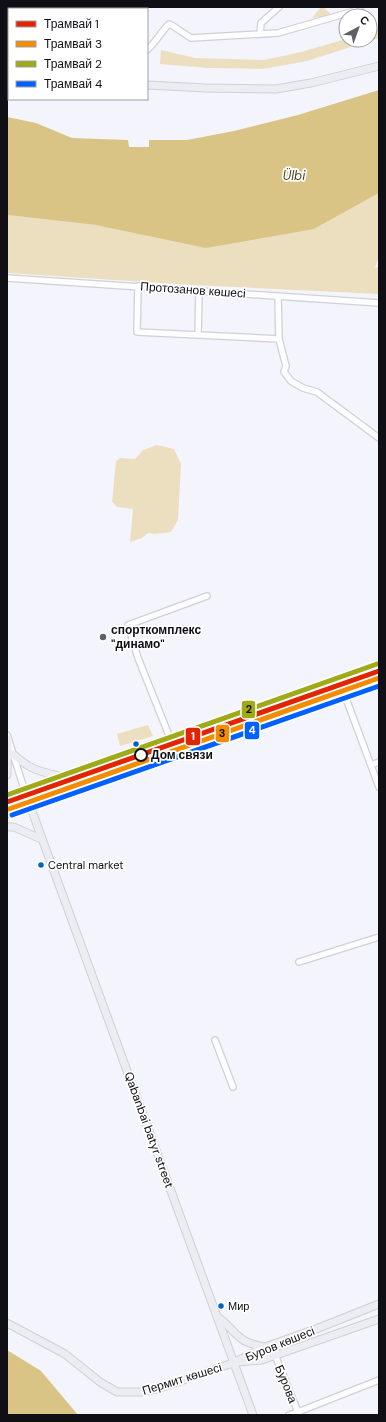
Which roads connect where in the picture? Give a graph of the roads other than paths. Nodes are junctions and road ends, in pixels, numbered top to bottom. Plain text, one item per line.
1 (279, 7) edge
2 (360, 7) edge
3 (260, 34) junction
4 (148, 49) edge
5 (379, 66) edge
6 (148, 86) edge
7 (7, 278) edge
8 (138, 286) junction
9 (199, 291) junction
10 (278, 296) junction
11 (379, 303) edge
12 (198, 335) junction
13 (279, 339) junction
14 (379, 438) edge
15 (206, 596) dead end
16 (379, 666) edge
17 (379, 674) edge
18 (339, 679) junction
19 (342, 688) junction
20 (286, 698) junction
21 (289, 707) junction
22 (8, 737) edge
23 (171, 739) junction
24 (174, 748) junction
25 (13, 754) junction
26 (379, 762) edge
27 (371, 765) junction
28 (7, 775) edge
29 (63, 777) junction
30 (379, 787) edge
31 (28, 799) junction
32 (11, 812) edge
33 (7, 827) edge
34 (42, 842) junction
35 (379, 937) edge
36 (299, 962) dead end
37 (215, 1040) dead end
38 (233, 1087) dead end
39 (379, 1304) edge
40 (216, 1315) junction
41 (379, 1319) edge
42 (7, 1323) edge
43 (265, 1347) junction
44 (275, 1355) junction
45 (234, 1363) junction
46 (379, 1380) edge
47 (298, 1413) edge
48 (253, 1415) edge
49 (289, 1415) edge

1 - 3 street
2 - 3 street
3 - 4 street
5 - 6 main road
7 - 8 street, Протозанов көшесі
8 - 9 street, Протозанов көшесі
8 - 12 street
9 - 10 street, Протозанов көшесі
9 - 12 street
10 - 11 street, Протозанов көшесі
10 - 13 street
12 - 13 street
13 - 14 street
15 - 23 street
16 - 18 main road
17 - 19 main road
18 - 19 street
18 - 20 main road
19 - 21 main road
19 - 27 street
20 - 21 main road
20 - 23 main road
21 - 24 main road
22 - 25 street
22 - 28 main road
23 - 24 street
23 - 29 main road
24 - 31 main road
25 - 29 main road
25 - 31 street
26 - 27 street
27 - 30 street
29 - 31 main road
31 - 32 main road
31 - 34 main road, Qabanbai batyr street
33 - 34 main road
34 - 40 main road, Qabanbai batyr street
35 - 36 street
37 - 38 street
39 - 43 main road, Буров көшесі
40 - 43 main road
40 - 45 main road, Qabanbai batyr street
41 - 44 main road, Буров көшесі
42 - 45 main road, Пермит көшесі
43 - 45 main road, Буров көшесі
44 - 45 main road, Буров көшесі
44 - 47 street, Бурова
45 - 48 main road, Qabanbai batyr street
46 - 47 street, Бурова
47 - 49 street, Бурова

